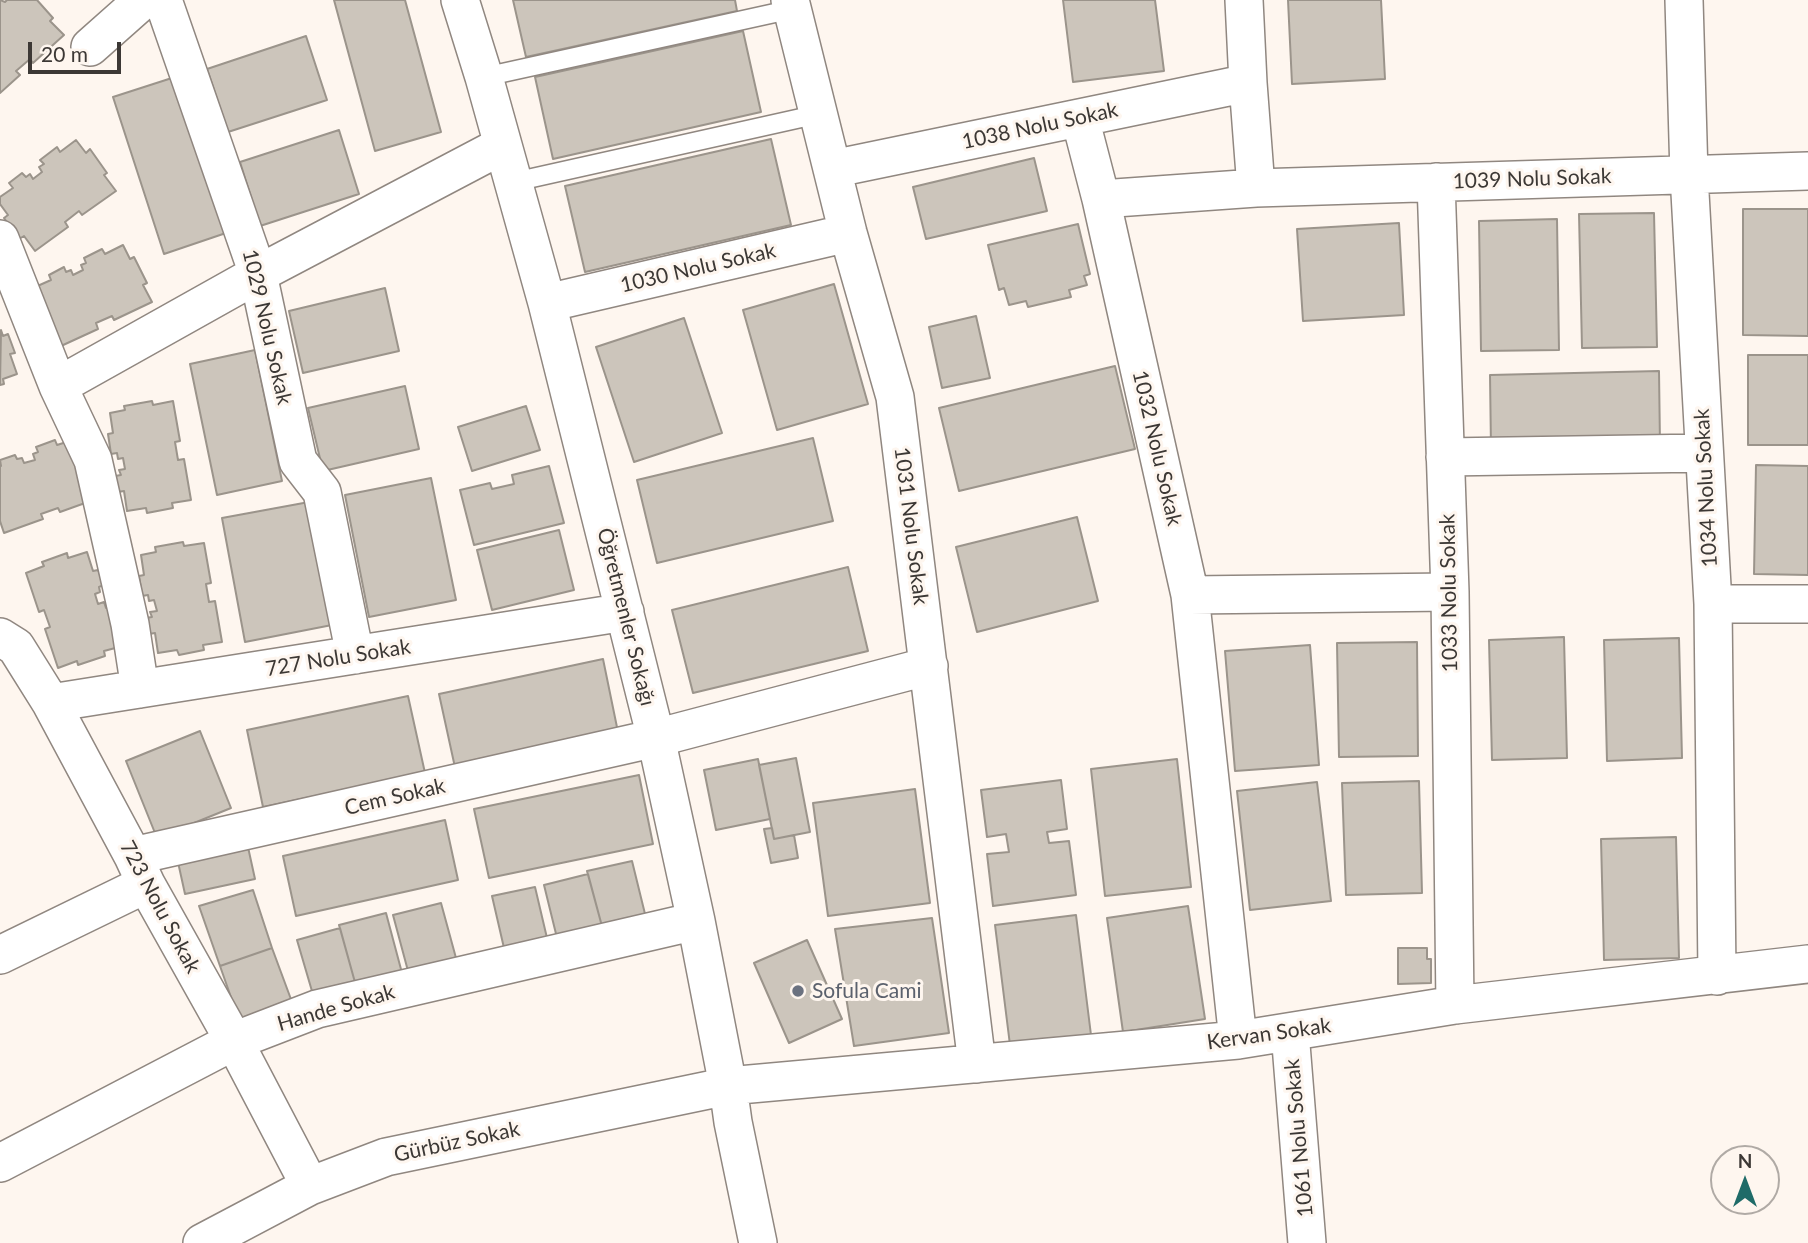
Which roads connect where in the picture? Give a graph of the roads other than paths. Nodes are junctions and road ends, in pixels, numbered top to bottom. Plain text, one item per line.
1 (144, 0) edge
2 (163, 0) edge
3 (460, 0) edge
4 (1244, 0) edge
5 (1684, 0) edge
6 (792, 5) edge
7 (90, 47) dead end
8 (485, 77) junction
9 (1248, 83) junction
10 (819, 114) junction
11 (1080, 118) junction
12 (503, 145) junction
13 (832, 169) junction
14 (1808, 171) edge
15 (1689, 175) junction
16 (514, 182) junction
17 (1436, 182) junction
18 (1256, 188) junction
19 (1101, 199) junction
20 (848, 233) junction
21 (0, 239) edge
22 (258, 274) junction
23 (547, 303) junction
24 (58, 386) junction
25 (1704, 453) junction
26 (1445, 457) junction
27 (1450, 592) junction
28 (1190, 595) junction
29 (1713, 604) junction
30 (1808, 604) edge
31 (625, 612) junction
32 (0, 637) edge
33 (355, 655) junction
34 (929, 666) junction
35 (140, 689) junction
36 (51, 703) junction
37 (656, 738) junction
38 (139, 870) junction
39 (696, 921) junction
40 (0, 955) edge
41 (1808, 964) edge
42 (1717, 976) junction
43 (1455, 1004) junction
44 (1290, 1032) junction
45 (1238, 1040) junction
46 (234, 1041) junction
47 (977, 1064) junction
48 (728, 1086) junction
49 (0, 1163) edge
50 (310, 1186) junction
51 (202, 1243) edge
52 (758, 1243) edge
53 (1307, 1243) edge

1 - 7 street
2 - 22 street, 1029 Nolu Sokak
3 - 8 street, Öğretmenler Sokağı
4 - 9 street
5 - 15 street, 1034 Nolu Sokak
6 - 8 lane
6 - 10 street, 1031 Nolu Sokak
8 - 12 street, Öğretmenler Sokağı
9 - 11 street, 1038 Nolu Sokak
9 - 18 street
10 - 13 street, 1031 Nolu Sokak
10 - 16 lane
11 - 13 street, 1038 Nolu Sokak
11 - 19 street, 1032 Nolu Sokak
12 - 16 street, Öğretmenler Sokağı
12 - 22 street
13 - 20 street, 1031 Nolu Sokak
14 - 15 street, 1039 Nolu Sokak
15 - 17 street, 1039 Nolu Sokak
15 - 25 street, 1034 Nolu Sokak
16 - 23 street, Öğretmenler Sokağı
17 - 18 street, 1039 Nolu Sokak
17 - 26 street, 1033 Nolu Sokak
18 - 19 street
19 - 28 street, 1032 Nolu Sokak
20 - 23 street, 1030 Nolu Sokak
20 - 34 street, 1031 Nolu Sokak
21 - 24 street
22 - 24 street
22 - 33 street, 1029 Nolu Sokak
23 - 31 street, Öğretmenler Sokağı
24 - 35 street
25 - 26 street
25 - 29 street, 1034 Nolu Sokak
26 - 27 street, 1033 Nolu Sokak
27 - 28 street
27 - 43 street, 1033 Nolu Sokak
28 - 45 street, 1032 Nolu Sokak
29 - 30 street
29 - 42 street, 1034 Nolu Sokak
31 - 33 street, 727 Nolu Sokak
31 - 37 street, Öğretmenler Sokağı
32 - 36 street, 723 Nolu Sokak
33 - 35 street, 727 Nolu Sokak
34 - 37 street, Cem Sokak
34 - 47 street, 1031 Nolu Sokak
35 - 36 street, 727 Nolu Sokak
36 - 38 street, 723 Nolu Sokak
37 - 38 street, Cem Sokak
37 - 39 street, Öğretmenler Sokağı
38 - 40 street, Cem Sokak
38 - 46 street, 723 Nolu Sokak
39 - 46 street, Hande Sokak
39 - 48 street, Öğretmenler Sokağı
41 - 42 street, Kervan Sokak
42 - 43 street, Kervan Sokak
43 - 44 street, Kervan Sokak
44 - 45 street, Kervan Sokak
44 - 53 street, 1061 Nolu Sokak
45 - 47 street, Kervan Sokak
46 - 49 street, Hande Sokak
46 - 50 street, 723 Nolu Sokak
47 - 48 street, Kervan Sokak
48 - 50 street, Gürbüz Sokak
48 - 52 street, Öğretmenler Sokağı
50 - 51 street, Gürbüz Sokak

